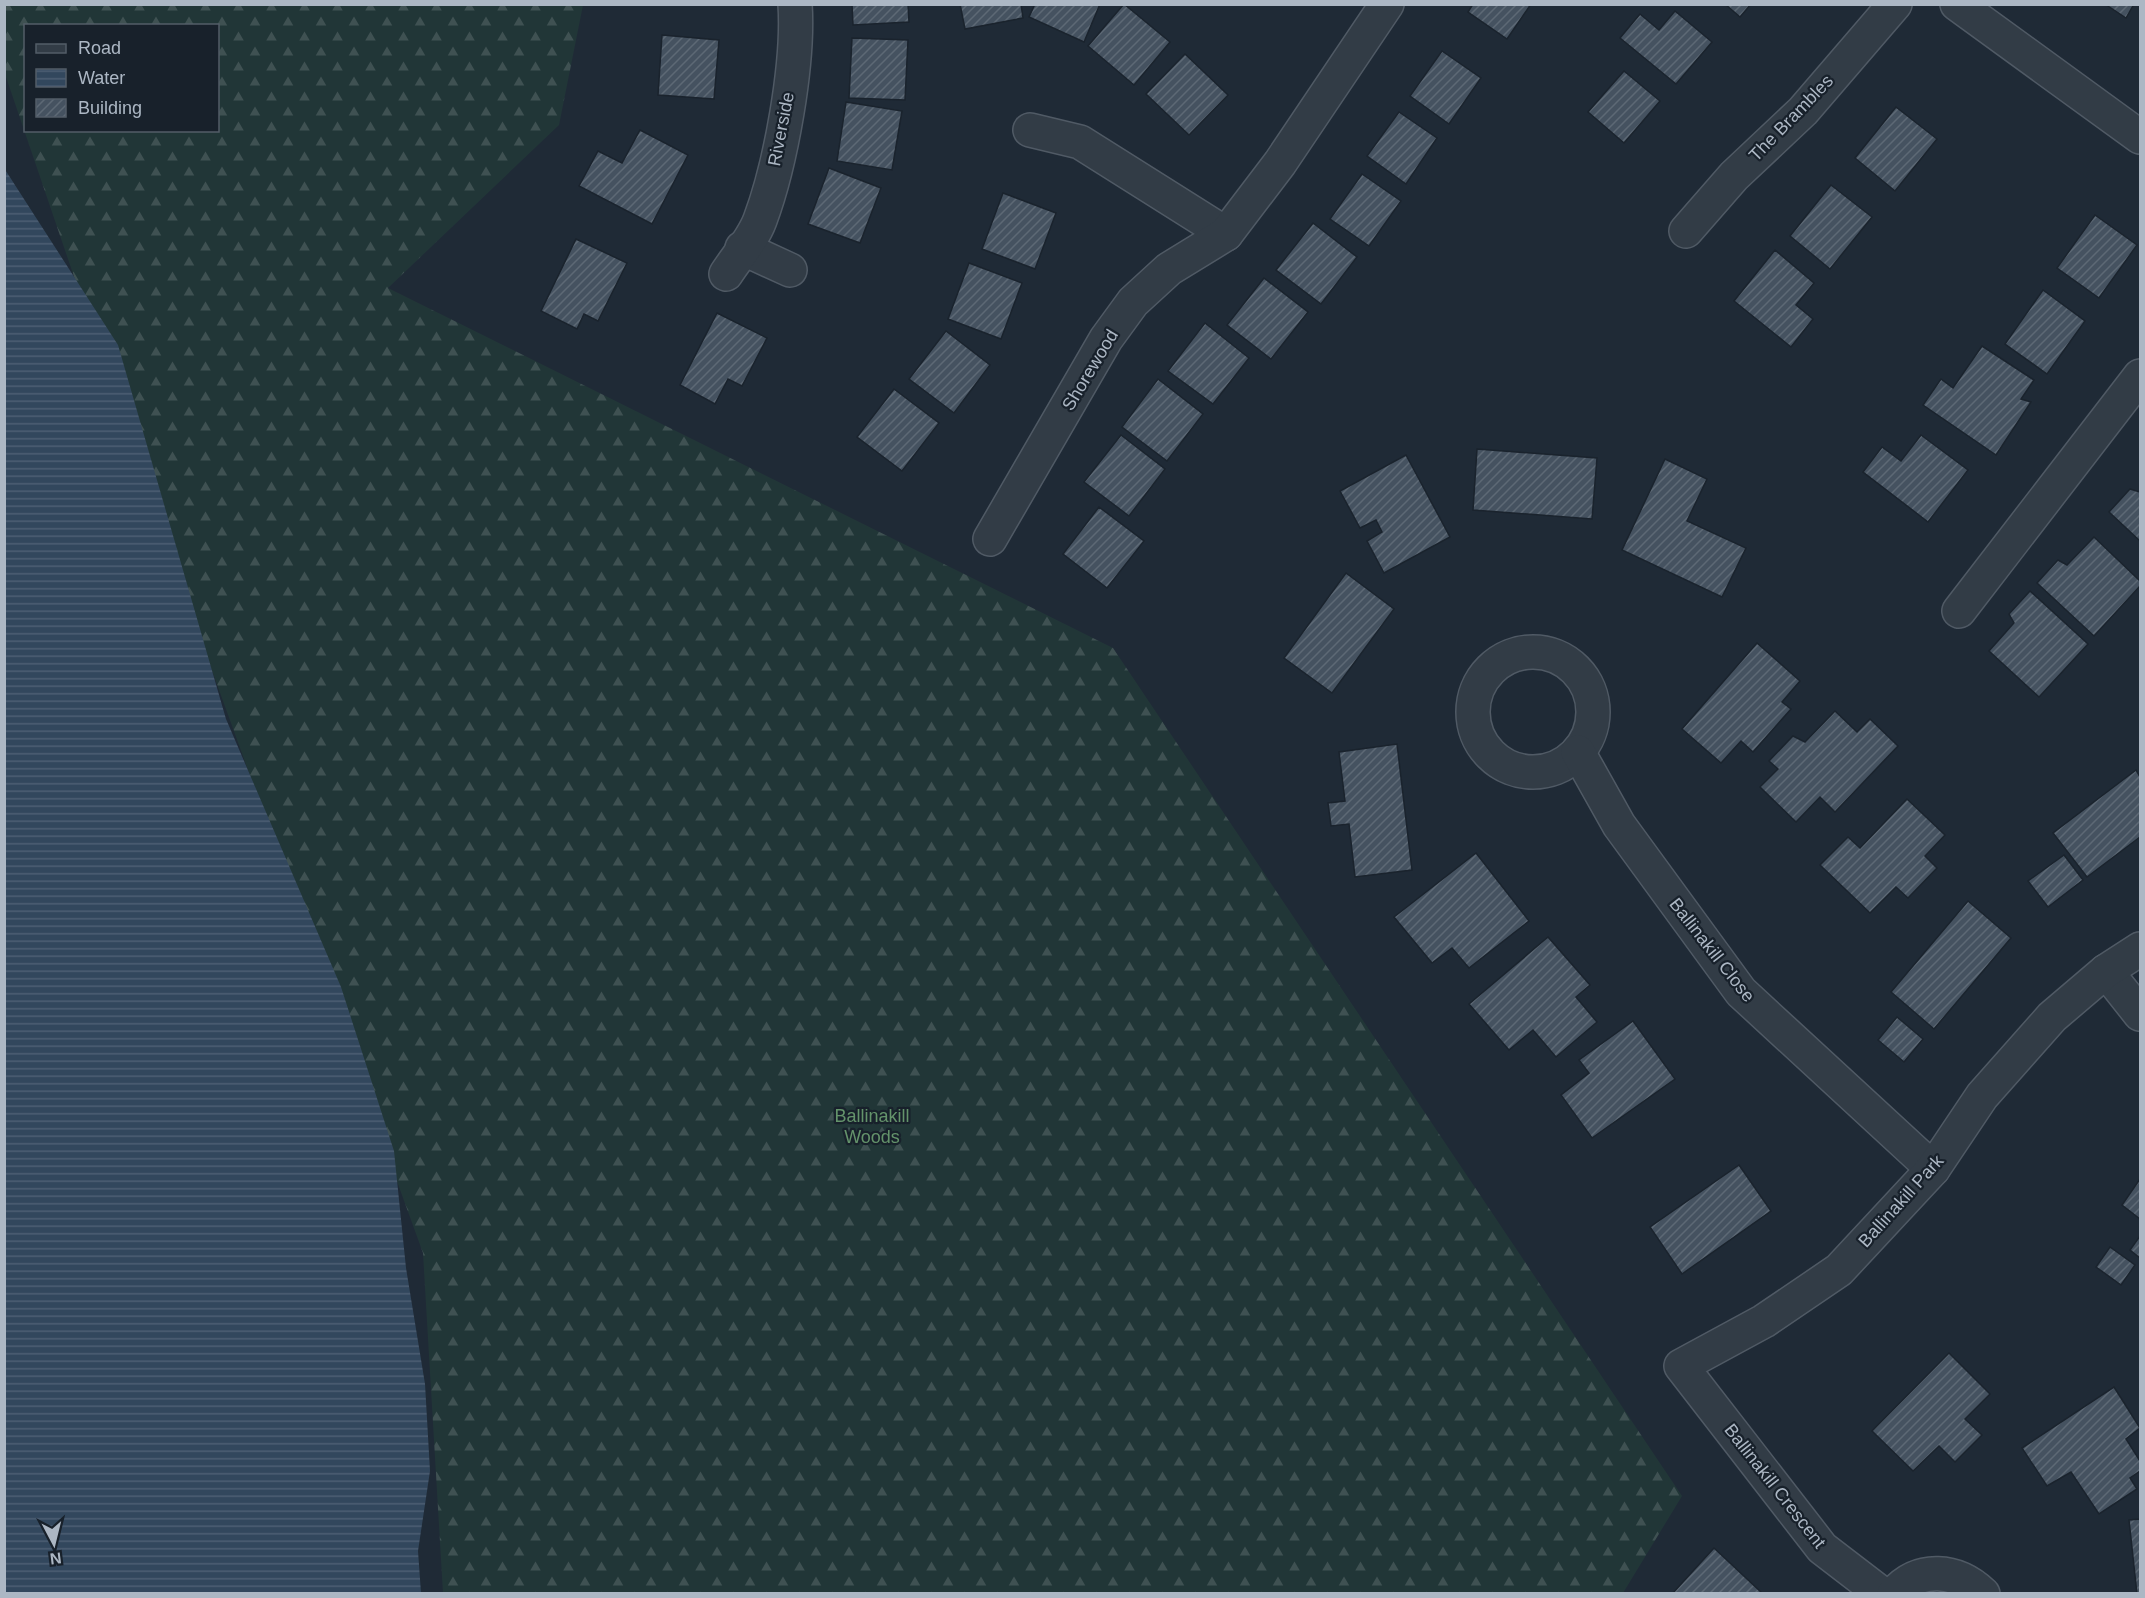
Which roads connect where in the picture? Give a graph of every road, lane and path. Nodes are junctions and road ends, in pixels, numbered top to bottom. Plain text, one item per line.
1 (795, 4) edge
2 (1387, 4) edge
3 (1894, 4) edge
4 (1957, 4) edge
5 (1030, 130) dead end
6 (2140, 137) edge
7 (1686, 231) dead end
8 (1226, 234) junction
9 (790, 270) dead end
10 (2140, 376) edge
11 (990, 539) dead end
12 (1959, 611) dead end
13 (1578, 752) dead end
14 (2140, 949) edge
15 (2106, 971) junction
16 (2140, 1014) edge
17 (1933, 1169) junction
18 (1681, 1366) joint
19 (1881, 1593) edge
20 (1894, 1593) edge
21 (1983, 1593) edge

1 - 9 street, Riverside
2 - 8 street, Shorewood
3 - 7 street, The Brambles
4 - 6 street
5 - 8 street
8 - 11 street, Shorewood
10 - 12 street
13 - 17 street, Ballinakill Close
14 - 15 street, Ballinakill Park
15 - 16 street
15 - 17 street, Ballinakill Park
17 - 18 street, Ballinakill Park
18 - 19 street, Ballinakill Crescent
20 - 21 street

